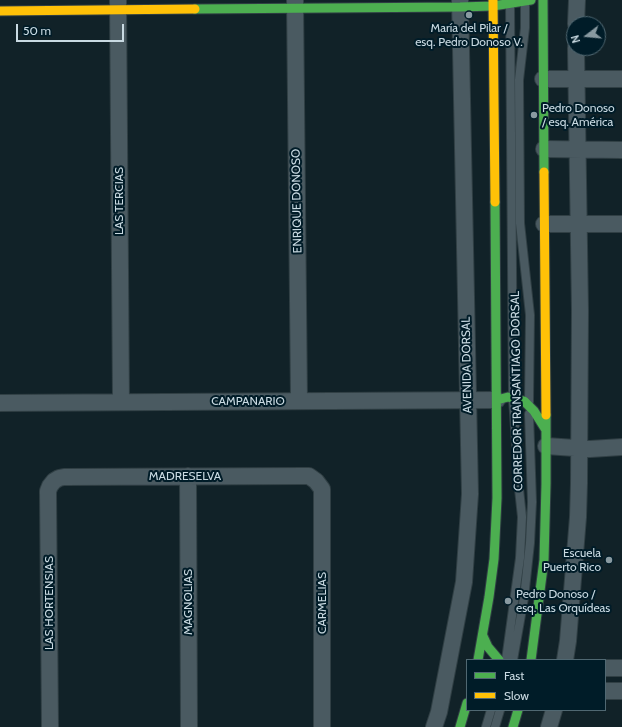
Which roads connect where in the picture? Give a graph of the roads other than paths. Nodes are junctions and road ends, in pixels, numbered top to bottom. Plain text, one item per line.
1 (527, 0) edge
2 (542, 0) edge
3 (577, 0) edge
4 (510, 2) edge
5 (460, 3) edge
6 (493, 3) edge
7 (118, 5) edge
8 (295, 5) edge
9 (0, 11) edge
10 (576, 16) edge
11 (576, 56) edge
12 (576, 79) junction
13 (622, 79) edge
14 (543, 80) junction
15 (544, 149) junction
16 (577, 150) junction
17 (622, 150) edge
18 (544, 224) junction
19 (578, 224) junction
20 (622, 224) edge
21 (513, 398) junction
22 (468, 400) junction
23 (497, 400) junction
24 (299, 401) junction
25 (121, 402) junction
26 (0, 403) edge
27 (529, 406) junction
28 (546, 438) junction
29 (622, 447) edge
30 (580, 449) junction
31 (188, 476) junction
32 (54, 481) joint
33 (316, 481) joint
34 (484, 636) junction
35 (478, 659) edge
36 (498, 659) edge
37 (506, 659) edge
38 (513, 659) edge
39 (531, 659) edge
40 (565, 659) edge
41 (606, 668) edge
42 (622, 668) edge
43 (606, 691) edge
44 (622, 691) edge
45 (466, 706) edge
46 (491, 711) edge
47 (500, 711) edge
48 (518, 711) edge
49 (554, 711) edge
50 (50, 727) edge
51 (189, 727) edge
52 (322, 727) edge
53 (434, 727) edge
54 (460, 727) edge
55 (486, 727) edge
56 (494, 727) edge
57 (513, 727) edge
58 (549, 727) edge

1 - 4 main road
1 - 27 lane, CORREDOR TRANSANTIAGO DORSAL
2 - 14 main road
3 - 10 street
4 - 6 main road
4 - 21 lane, CORREDOR TRANSANTIAGO DORSAL
5 - 6 main road
5 - 8 main road
5 - 22 street, AVENIDA DORSAL
6 - 23 main road
7 - 8 main road
7 - 9 main road
7 - 25 street, LAS TERCIAS
8 - 24 street, ENRIQUE DONOSO
11 - 12 street
12 - 13 street
12 - 14 street
12 - 16 street
14 - 15 main road
15 - 16 street
15 - 18 main road
16 - 17 street
16 - 19 street
18 - 19 street
18 - 28 main road
19 - 20 street
19 - 30 street
21 - 23 main road
21 - 27 main road
21 - 37 lane, CORREDOR TRANSANTIAGO DORSAL
22 - 23 street, CAMPANARIO
22 - 24 street, CAMPANARIO
22 - 53 street, AVENIDA DORSAL
23 - 34 main road
24 - 25 street, CAMPANARIO
25 - 26 street, CAMPANARIO
27 - 28 main road
27 - 38 lane, CORREDOR TRANSANTIAGO DORSAL
28 - 30 street
28 - 39 main road
29 - 30 street
30 - 40 street
31 - 32 street, MADRESELVA
31 - 33 street, MADRESELVA
31 - 51 street, MAGNOLIAS
32 - 50 street, LAS HORTENSIAS
33 - 52 street, CARMELIAS
34 - 35 main road
34 - 36 main road
41 - 42 street
43 - 44 street
45 - 54 main road
46 - 55 lane
47 - 56 lane
48 - 57 main road
49 - 58 street

